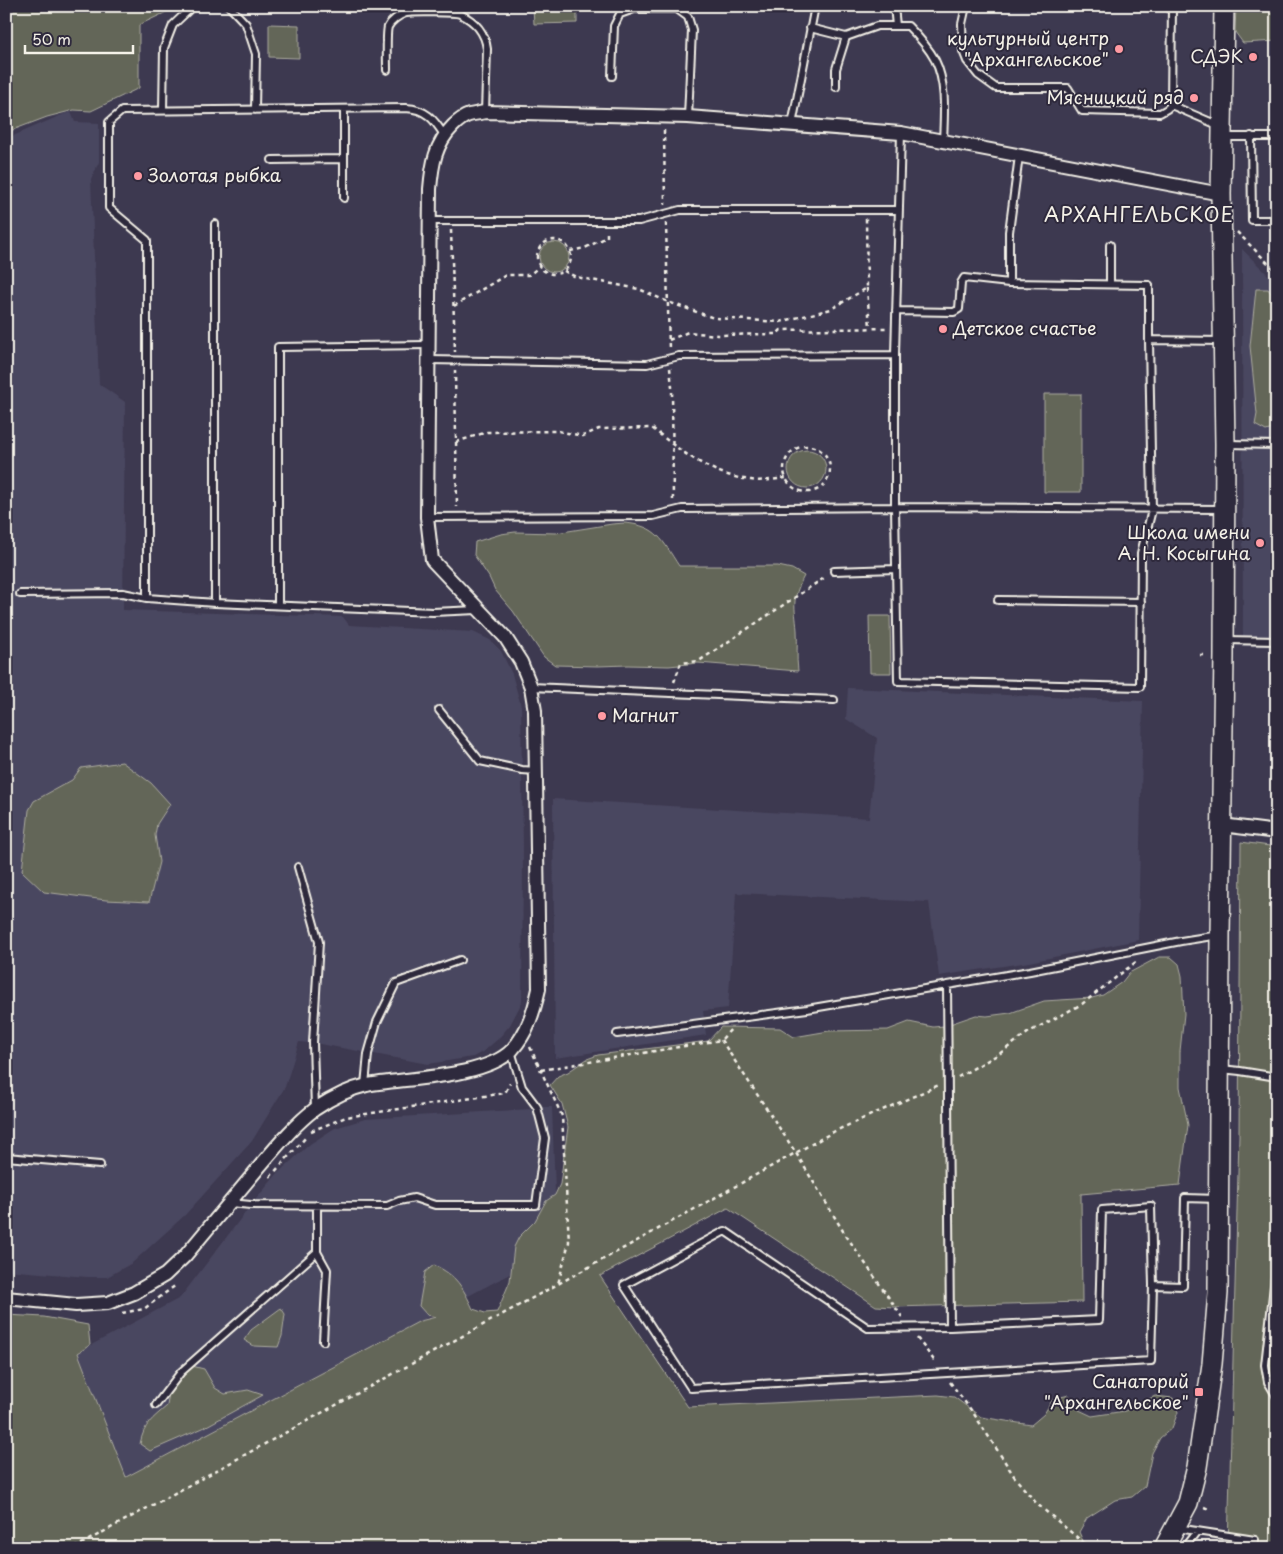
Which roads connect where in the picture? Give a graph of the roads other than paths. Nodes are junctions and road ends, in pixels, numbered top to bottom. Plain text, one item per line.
1 (193, 6) edge
2 (229, 6) edge
3 (815, 6) edge
4 (894, 6) edge
5 (966, 6) edge
6 (1172, 6) edge
7 (1224, 6) edge
8 (659, 8) edge
9 (896, 26) junction
10 (810, 28) junction
11 (846, 37) junction
12 (387, 70) dead end
13 (612, 76) dead end
14 (836, 87) dead end
15 (1171, 105) junction
16 (344, 109) junction
17 (163, 110) junction
18 (255, 110) junction
19 (485, 112) junction
20 (688, 117) junction
21 (792, 124) junction
22 (1221, 132) junction
23 (901, 133) junction
24 (444, 135) junction
25 (1251, 136) junction
26 (1277, 137) edge
27 (943, 142) junction
28 (1019, 156) junction
29 (344, 159) junction
30 (272, 160) dead end
31 (1221, 194) junction
32 (344, 198) dead end
33 (899, 210) junction
34 (429, 220) junction
35 (1275, 220) dead end
36 (215, 224) dead end
37 (1110, 245) dead end
38 (1009, 283) junction
39 (1110, 284) junction
40 (896, 312) junction
41 (1150, 340) junction
42 (1223, 341) junction
43 (429, 346) junction
44 (895, 355) junction
45 (429, 360) junction
46 (1225, 444) junction
47 (1277, 445) edge
48 (895, 506) junction
49 (1225, 509) junction
50 (1152, 510) junction
51 (427, 517) junction
52 (896, 569) junction
53 (834, 572) road end
54 (20, 594) dead end
55 (147, 598) junction
56 (998, 600) dead end
57 (1141, 602) junction
58 (215, 603) junction
59 (278, 606) junction
60 (477, 610) junction
61 (1224, 640) junction
62 (1277, 641) edge
63 (531, 687) junction
64 (834, 700) dead end
65 (439, 710) dead end
66 (536, 771) junction
67 (1222, 824) junction
68 (1277, 832) edge
69 (298, 867) dead end
70 (1220, 935) junction
71 (460, 960) dead end
72 (947, 985) junction
73 (617, 1034) dead end
74 (511, 1051) junction
75 (1219, 1069) junction
76 (1277, 1077) edge
77 (365, 1085) junction
78 (315, 1109) junction
79 (6, 1157) edge
80 (100, 1165) dead end
81 (1219, 1198) junction
82 (229, 1203) junction
83 (317, 1205) junction
84 (317, 1252) junction
85 (1277, 1259) edge
86 (1152, 1285) junction
87 (6, 1298) edge
88 (950, 1327) junction
89 (1269, 1329) junction
90 (1277, 1330) edge
91 (323, 1341) dead end
92 (1277, 1397) edge
93 (156, 1405) dead end
94 (1176, 1528) junction
95 (1197, 1531) junction
96 (1255, 1540) dead end
97 (1164, 1548) edge
98 (1184, 1548) edge

1 - 17 lane
2 - 18 lane
3 - 10 lane
4 - 9 lane
5 - 15 lane
6 - 15 lane
7 - 22 street
8 - 13 lane
8 - 20 lane
9 - 11 lane
9 - 27 lane
10 - 11 lane
10 - 21 lane
11 - 14 lane
12 - 19 lane
15 - 22 lane
16 - 18 lane
16 - 24 lane
16 - 29 lane
17 - 18 lane
17 - 55 lane
19 - 20 street
19 - 24 street
20 - 21 street
21 - 23 street
22 - 25 lane
22 - 31 street
23 - 27 street
23 - 33 lane
24 - 34 street
25 - 26 lane
25 - 35 lane
27 - 28 street
28 - 31 street
28 - 38 lane
29 - 30 lane
29 - 32 lane
31 - 42 street
33 - 34 lane
33 - 40 lane
34 - 43 street
36 - 58 lane
37 - 39 lane
38 - 39 lane
38 - 40 lane
39 - 41 lane
40 - 44 lane
41 - 42 lane
41 - 50 lane
42 - 46 street
43 - 45 street
43 - 59 lane
44 - 45 lane
44 - 48 lane
45 - 51 street
46 - 47 lane
46 - 49 street
48 - 50 lane
48 - 51 lane
48 - 52 lane
49 - 50 lane
49 - 61 street
50 - 57 lane
51 - 60 street
52 - 53 lane
52 - 57 lane
54 - 55 lane
55 - 58 lane
56 - 57 lane
58 - 59 lane
59 - 60 lane
60 - 63 street
61 - 62 lane
61 - 67 street
63 - 64 lane
63 - 66 street
65 - 66 lane
66 - 74 street
67 - 68 street
67 - 70 street
69 - 78 lane
70 - 72 lane
70 - 75 street
71 - 77 lane
72 - 73 lane
72 - 88 lane
74 - 77 street
74 - 83 lane
75 - 76 lane
75 - 81 street
77 - 78 street
78 - 82 street
79 - 80 lane
81 - 86 lane
81 - 94 street
82 - 83 lane
82 - 87 street
83 - 84 lane
84 - 91 lane
84 - 93 lane
85 - 89 lane
86 - 88 lane
86 - 88 lane
89 - 90 lane
89 - 92 lane
94 - 95 lane
94 - 97 street
95 - 96 lane
95 - 98 lane

